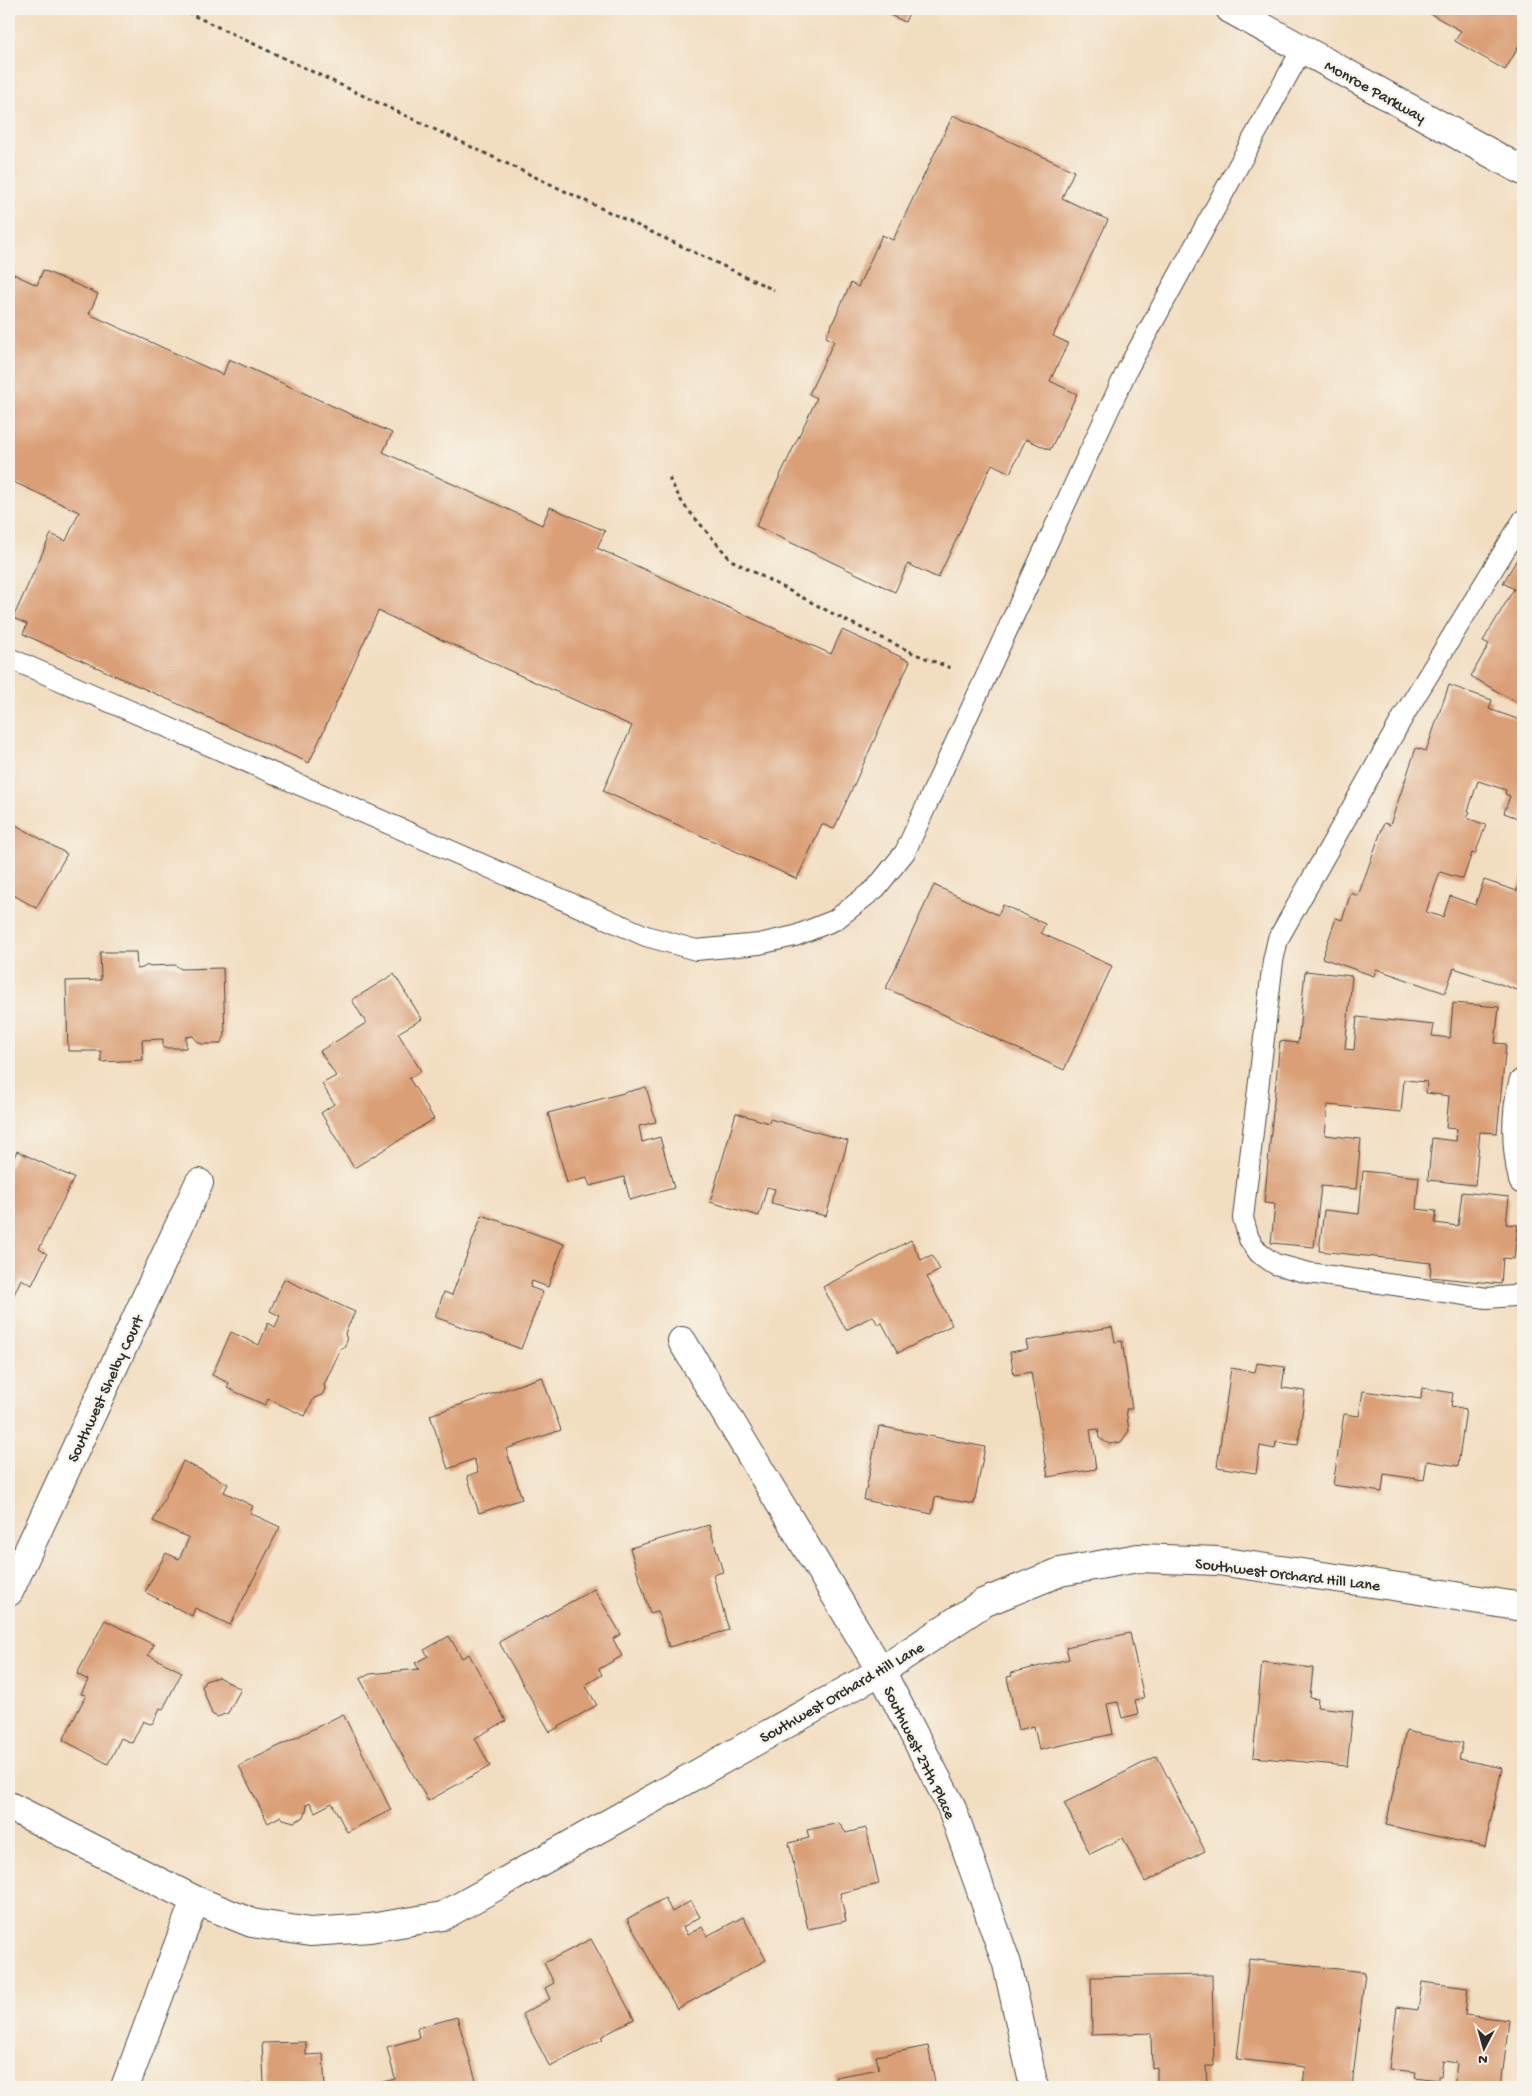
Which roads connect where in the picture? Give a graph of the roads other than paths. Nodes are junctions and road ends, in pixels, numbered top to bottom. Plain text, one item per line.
1 (1230, 9) edge
2 (1302, 49) junction
3 (1523, 171) edge
4 (1523, 520) edge
5 (9, 658) edge
6 (1523, 1083) edge
7 (1523, 1180) edge
8 (199, 1183) dead end
9 (1523, 1292) edge
10 (682, 1340) dead end
11 (9, 1592) edge
12 (1516, 1606) dead end
13 (881, 1671) junction
14 (9, 1806) edge
15 (195, 1900) junction
16 (125, 2087) edge
17 (1034, 2087) edge

1 - 2 street, Monroe Parkway
2 - 3 street, Monroe Parkway
2 - 5 lane
4 - 9 lane
6 - 7 street
8 - 11 street, Southwest Shelby Court
10 - 13 street, Southwest 27th Place
12 - 13 street, Southwest Orchard Hill Lane
13 - 15 street, Southwest Orchard Hill Lane
13 - 17 street, Southwest 27th Place
14 - 15 street, Southwest Orchard Hill Lane
15 - 16 street

